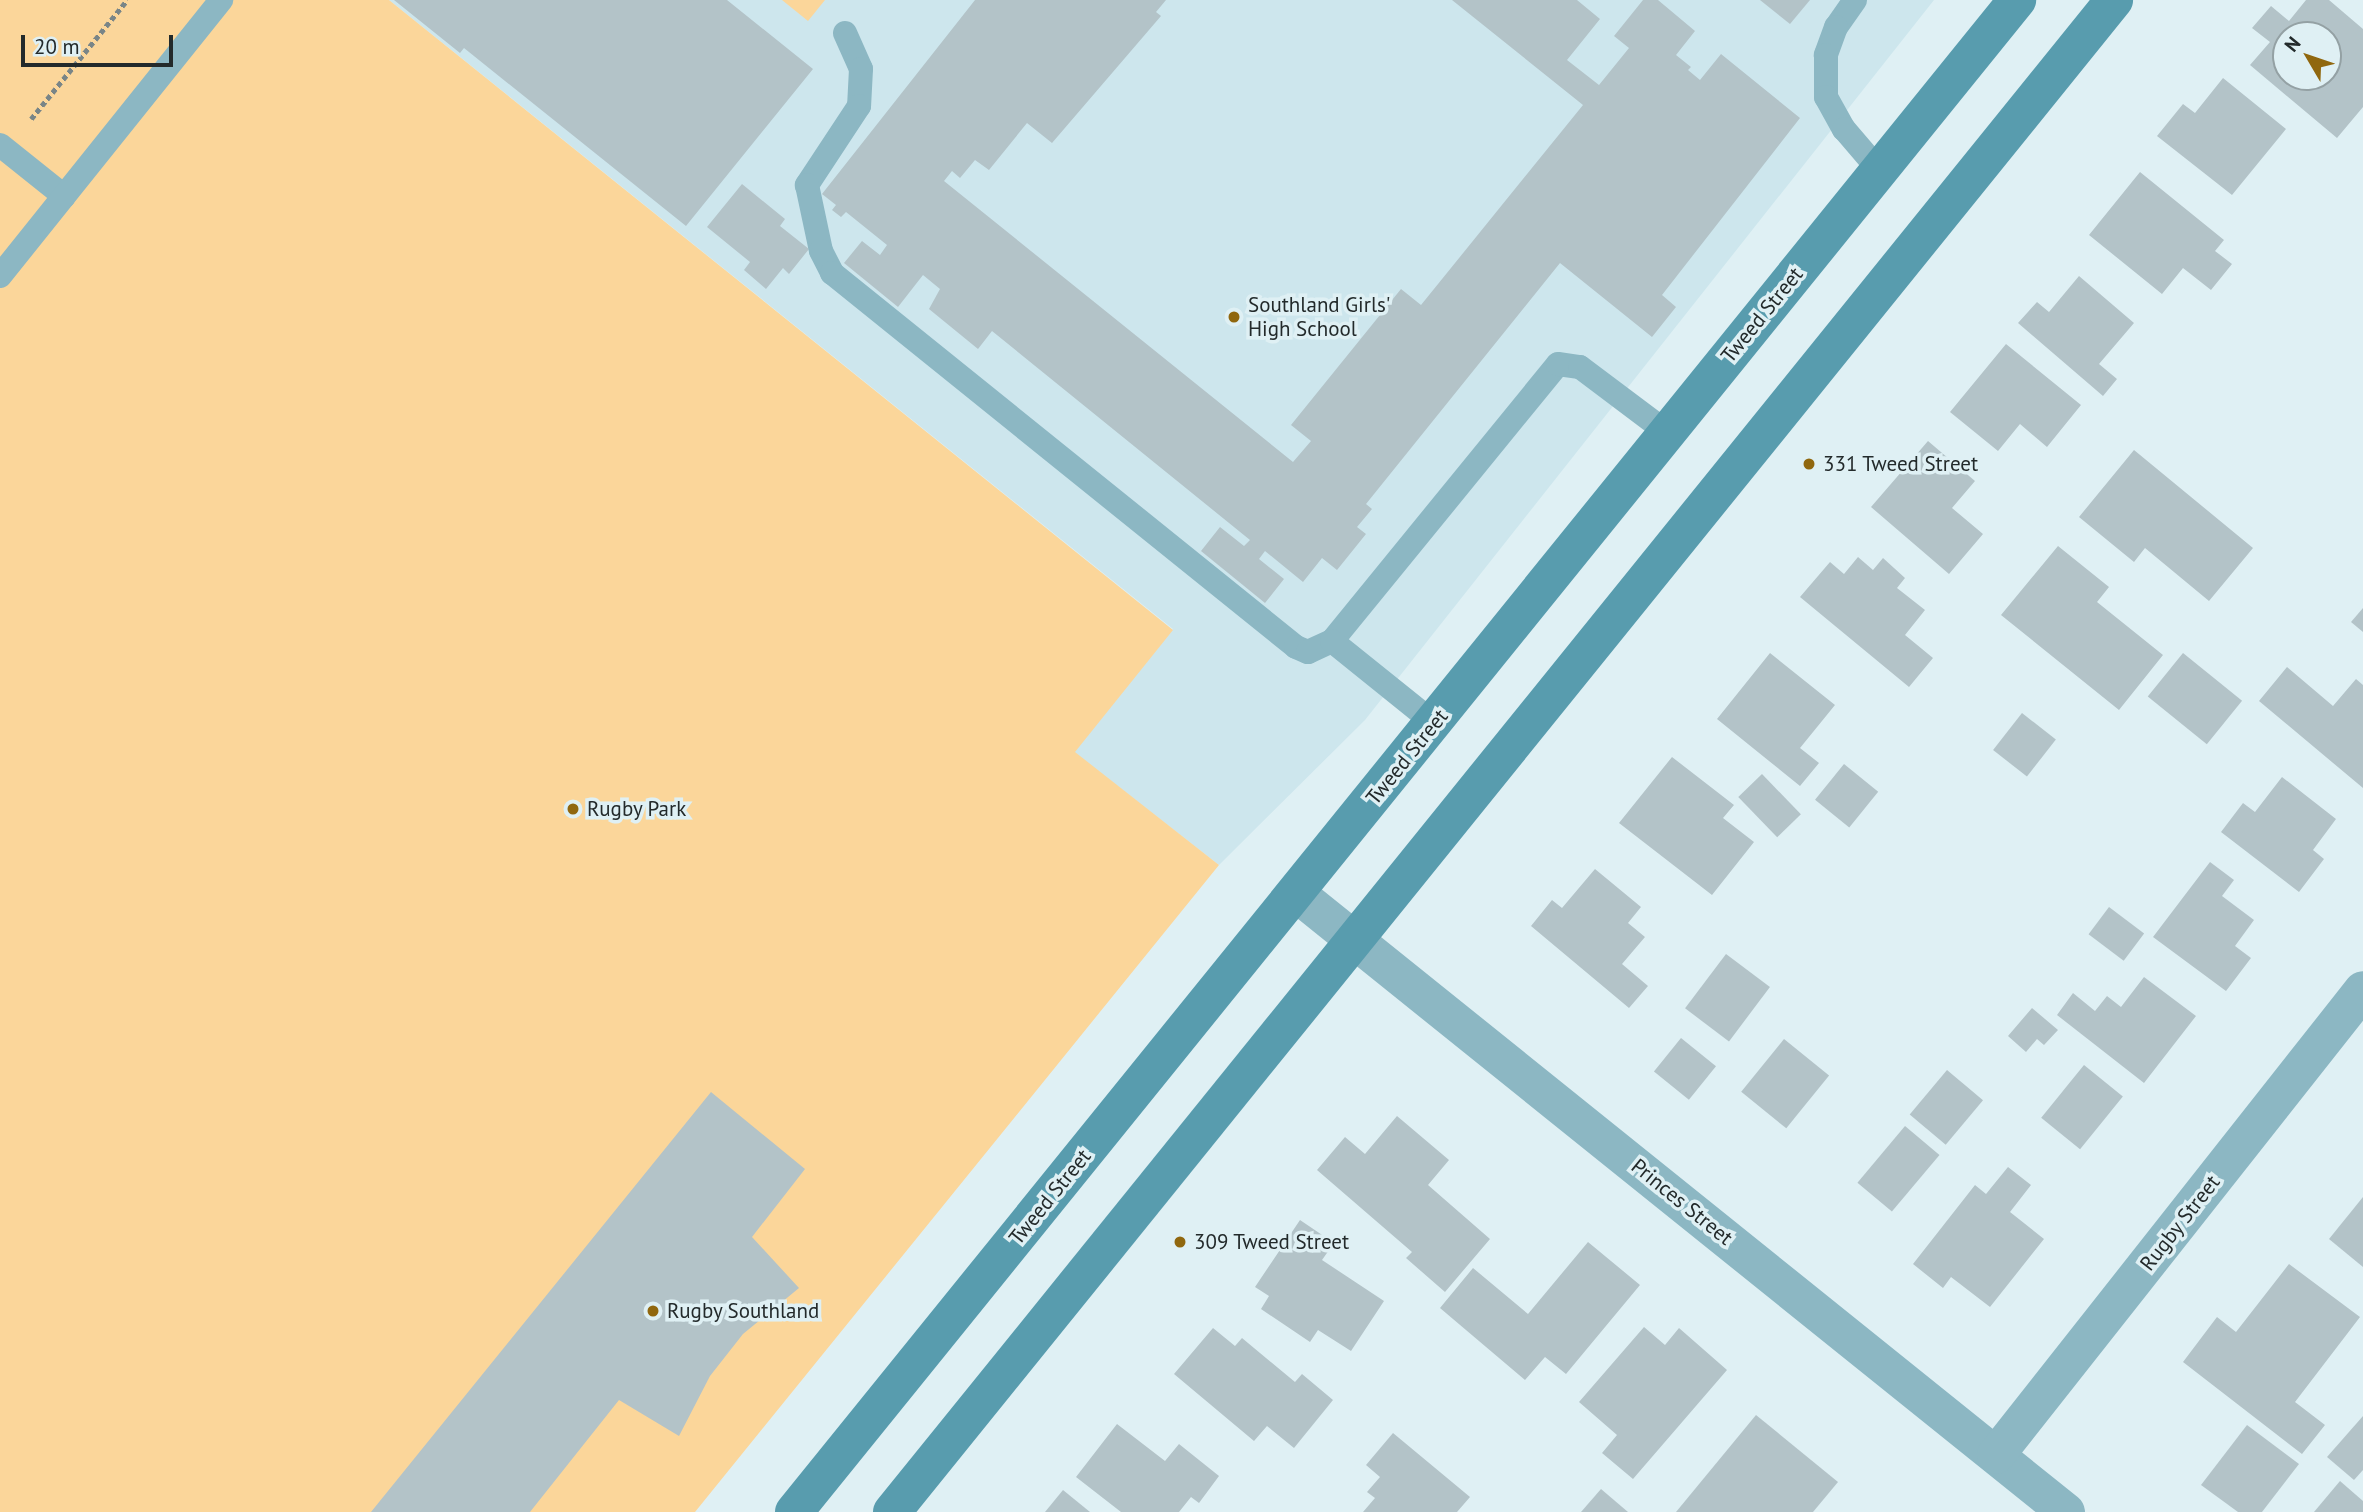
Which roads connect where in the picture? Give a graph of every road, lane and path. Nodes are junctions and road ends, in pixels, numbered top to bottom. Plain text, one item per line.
1 (127, 0) edge
2 (221, 0) edge
3 (1854, 0) edge
4 (2017, 0) edge
5 (2114, 0) edge
6 (845, 33) dead end
7 (28, 123) dead end
8 (0, 145) edge
9 (1880, 170) junction
10 (64, 196) junction
11 (0, 276) edge
12 (1668, 433) junction
13 (1332, 641) junction
14 (1434, 723) junction
15 (1296, 893) junction
16 (1356, 939) junction
17 (2363, 990) edge
18 (1996, 1455) junction
19 (794, 1512) edge
20 (892, 1512) edge
21 (2066, 1512) edge

1 - 7 path
2 - 10 lane
3 - 9 lane
4 - 9 main road, Tweed Street
5 - 16 main road
6 - 13 lane
8 - 10 lane
9 - 12 main road, Tweed Street
10 - 11 lane
12 - 13 lane
12 - 14 main road, Tweed Street
13 - 14 lane
14 - 15 main road, Tweed Street
15 - 16 street, Princes Street
15 - 19 main road, Tweed Street
16 - 18 street, Princes Street
16 - 20 main road
17 - 18 street, Rugby Street
18 - 21 street, Princes Street

